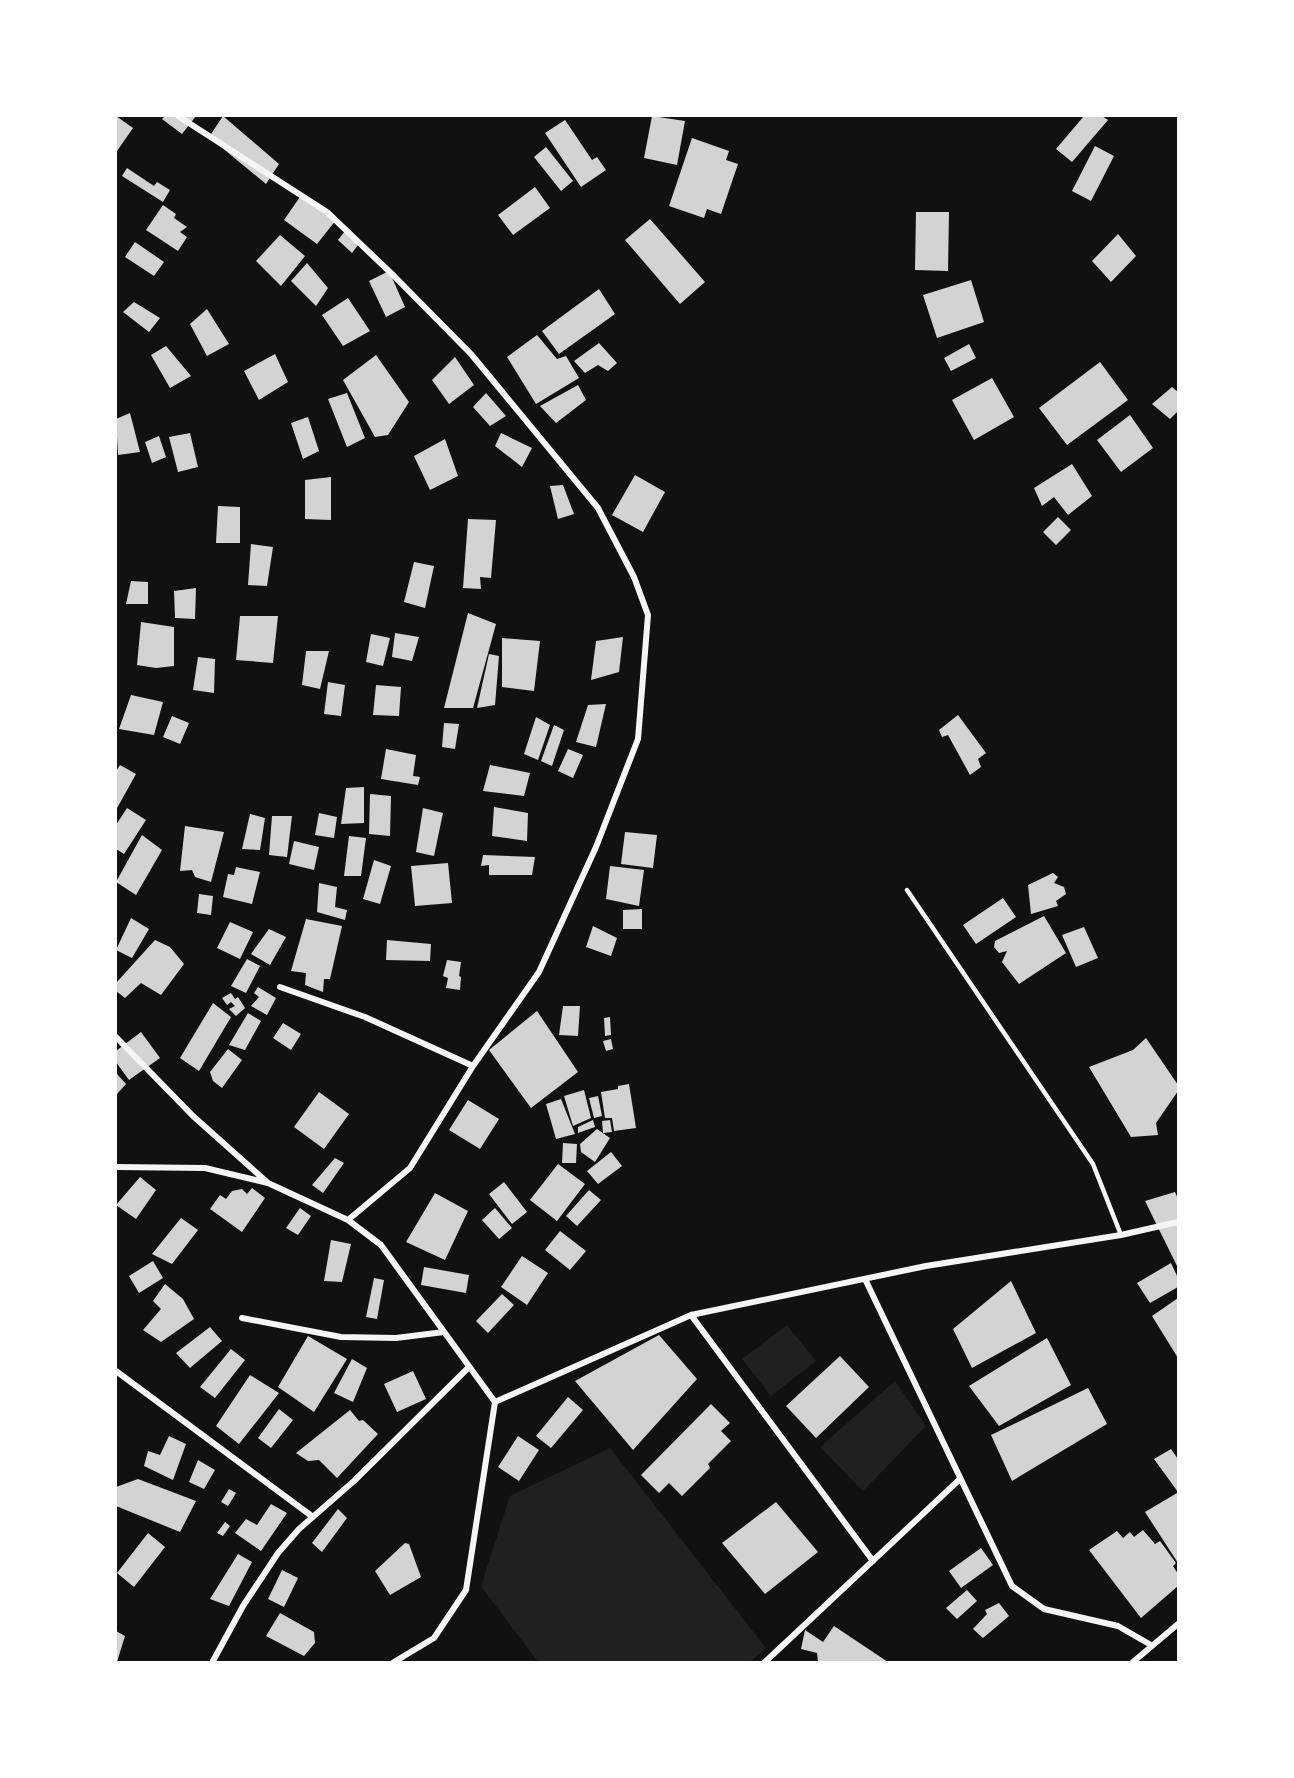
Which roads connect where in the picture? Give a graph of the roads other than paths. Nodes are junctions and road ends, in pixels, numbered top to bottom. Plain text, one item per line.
1 (178, 116) edge
2 (907, 890) dead end
3 (280, 987) dead end
4 (116, 1037) edge
5 (473, 1066) junction
6 (116, 1167) edge
7 (268, 1183) junction
8 (348, 1220) junction
9 (1179, 1222) edge
10 (1121, 1235) junction
11 (865, 1280) junction
12 (691, 1315) junction
13 (242, 1318) dead end
14 (444, 1332) junction
15 (469, 1367) junction
16 (116, 1371) edge
17 (495, 1402) junction
18 (960, 1479) junction
19 (313, 1517) junction
20 (873, 1561) junction
21 (1179, 1624) edge
22 (1151, 1645) junction
23 (213, 1661) edge
24 (394, 1662) edge
25 (765, 1662) edge
26 (1133, 1662) edge

1 - 5 street
2 - 10 lane
3 - 5 street
4 - 7 street
5 - 8 street
6 - 7 street
7 - 8 street
8 - 14 street
9 - 10 street
10 - 11 street
11 - 12 street
11 - 18 street
12 - 17 street
12 - 20 street
13 - 14 street
14 - 15 street
15 - 17 street
15 - 19 street
16 - 19 street
17 - 24 street
18 - 20 street
18 - 22 street
19 - 23 street
20 - 25 street
21 - 22 street
22 - 26 street

